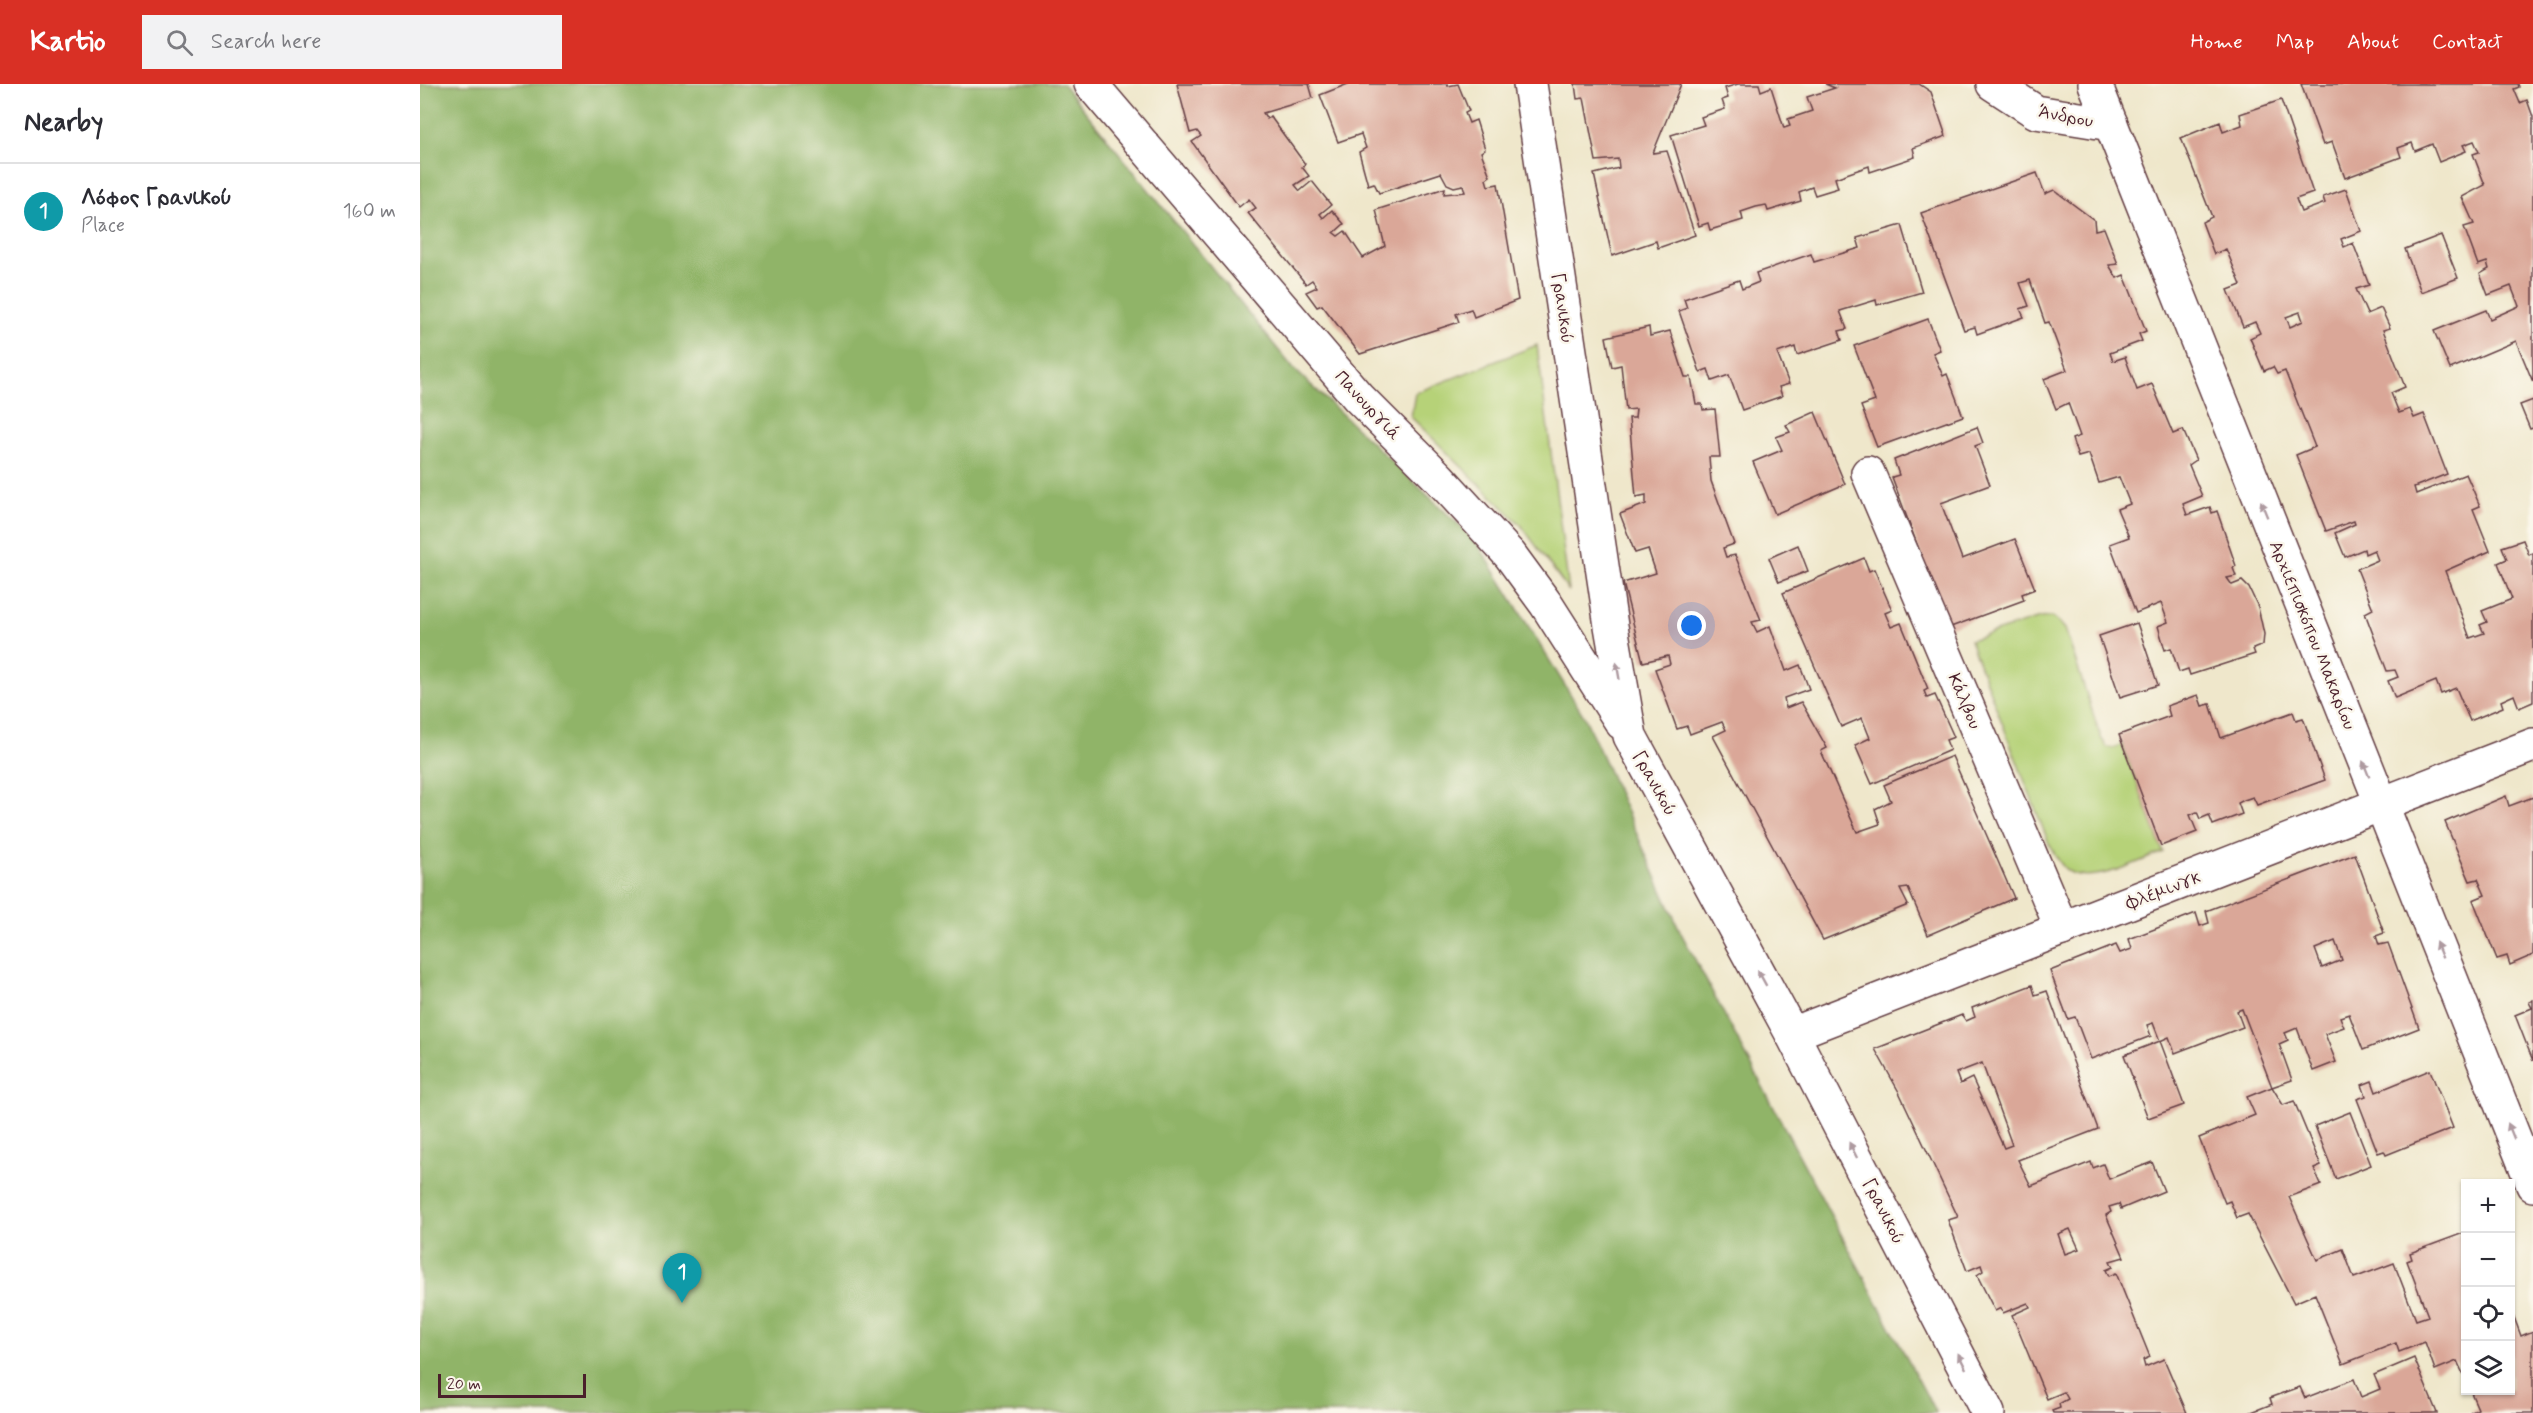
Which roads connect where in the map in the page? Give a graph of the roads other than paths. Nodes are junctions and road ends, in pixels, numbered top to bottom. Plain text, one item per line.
1 (1091, 84) edge
2 (1530, 84) edge
3 (1993, 84) edge
4 (2095, 84) edge
5 (2111, 124) junction
6 (1868, 472) dead end
7 (1630, 736) junction
8 (2533, 745) edge
9 (2380, 805) junction
10 (2062, 929) junction
11 (1792, 1034) junction
12 (2533, 1185) edge
13 (1988, 1413) edge

1 - 7 street, Πανουργιά
7 -> 2 street, Γρανικού
3 - 5 street, Άνδρου
4 - 5 street, Αρχιεπισκόπου Μακαρίου
9 -> 5 street, Αρχιεπισκόπου Μακαρίου
6 - 10 street, Κάλβου
11 -> 7 street, Γρανικού
8 - 9 street, Φλέμινγκ
9 - 10 street, Φλέμινγκ
12 -> 9 street, Αρχιεπισκόπου Μακαρίου
10 - 11 street, Φλέμινγκ
13 -> 11 street, Γρανικού

